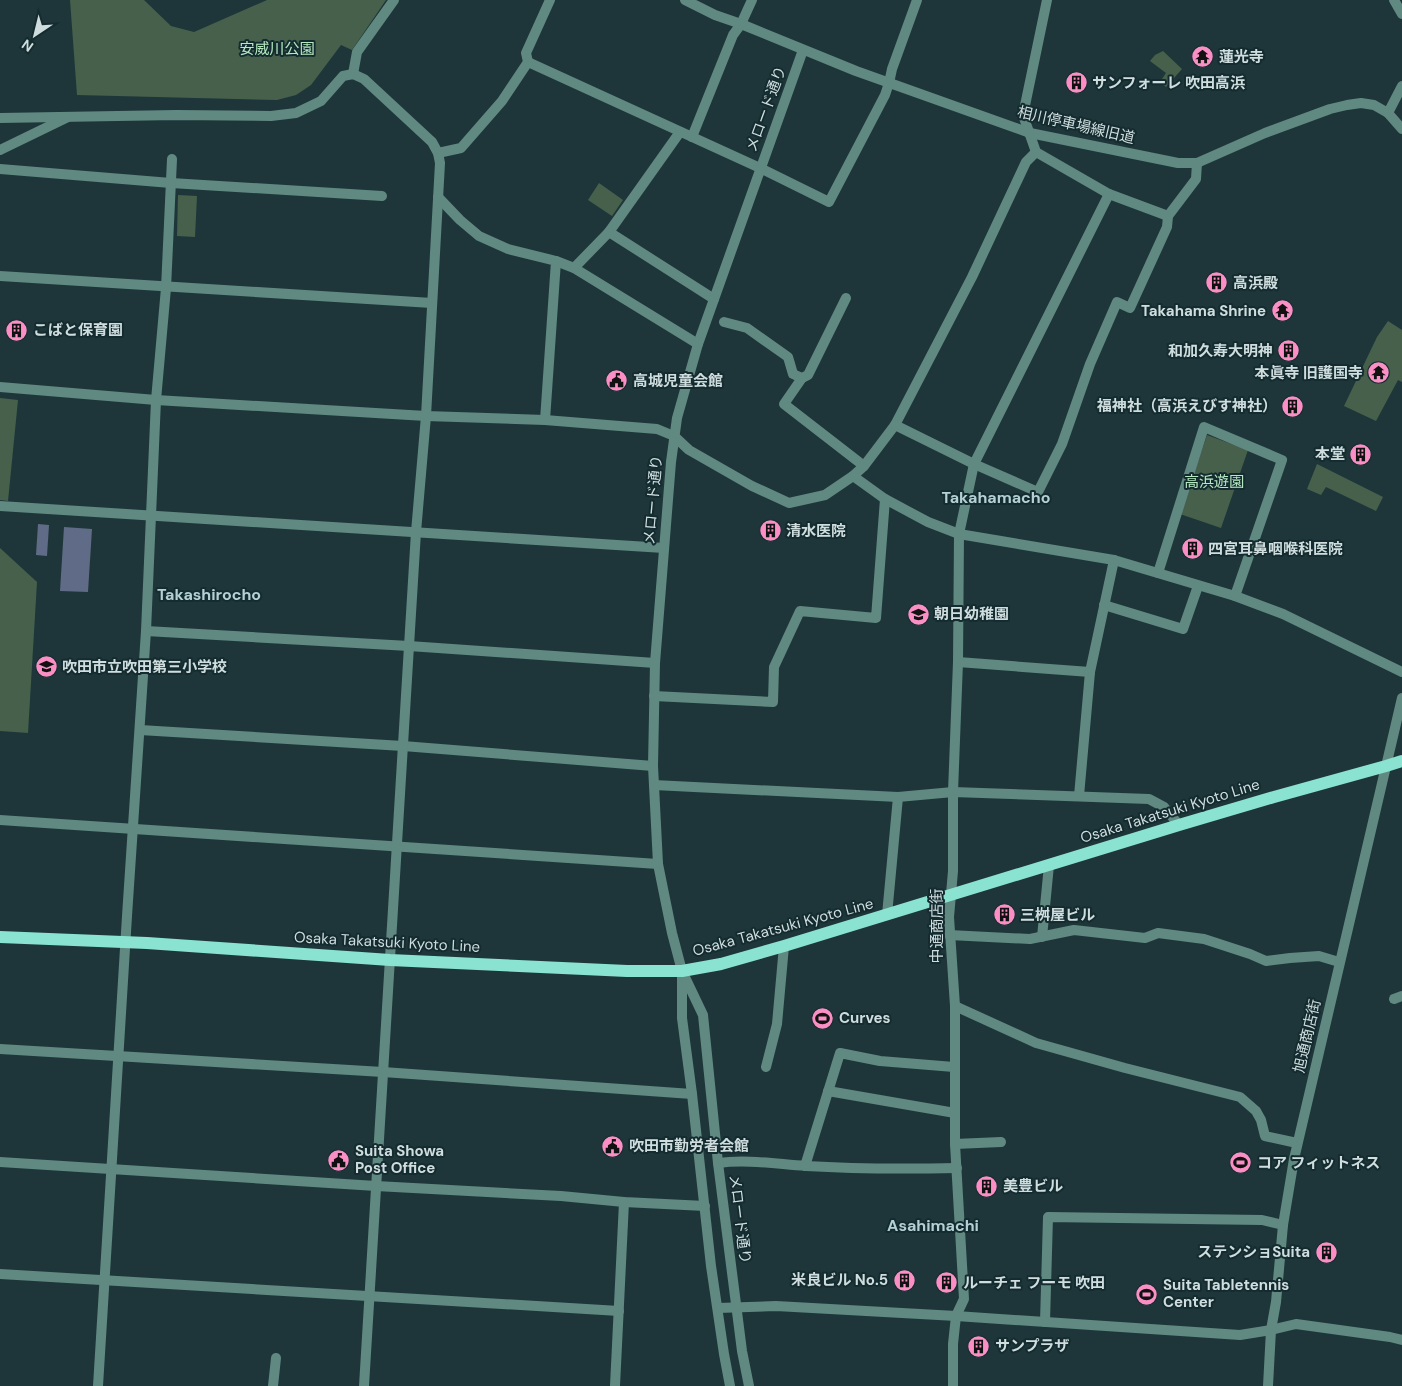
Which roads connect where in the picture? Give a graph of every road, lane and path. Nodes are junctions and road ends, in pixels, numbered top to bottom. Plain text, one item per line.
1 (394, 0) edge
2 (550, 0) edge
3 (686, 0) edge
4 (752, 0) edge
5 (917, 0) edge
6 (1047, 0) edge
7 (1394, 0) edge
8 (1402, 14) edge
9 (741, 24) junction
10 (803, 50) junction
11 (528, 62) junction
12 (353, 74) junction
13 (889, 84) junction
14 (1402, 86) edge
15 (1388, 113) junction
16 (68, 117) junction
17 (0, 118) edge
18 (1402, 129) edge
19 (680, 132) junction
20 (1030, 133) junction
21 (692, 137) junction
22 (0, 150) edge
23 (1036, 152) junction
24 (438, 153) junction
25 (172, 159) dead end
26 (1197, 163) junction
27 (760, 168) junction
28 (0, 169) edge
29 (171, 183) junction
30 (1109, 194) junction
31 (382, 196) dead end
32 (438, 197) junction
33 (1168, 216) junction
34 (609, 232) junction
35 (556, 261) junction
36 (574, 268) junction
37 (0, 276) edge
38 (166, 288) junction
39 (846, 298) dead end
40 (714, 299) junction
41 (432, 303) junction
42 (724, 322) dead end
43 (698, 344) junction
44 (802, 378) junction
45 (0, 387) edge
46 (156, 400) junction
47 (426, 416) junction
48 (545, 420) junction
49 (895, 425) junction
50 (674, 436) junction
51 (974, 464) junction
52 (864, 466) junction
53 (853, 476) junction
54 (885, 499) junction
55 (0, 506) edge
56 (150, 516) junction
57 (416, 532) junction
58 (959, 534) junction
59 (664, 548) junction
60 (1114, 560) junction
61 (1158, 574) junction
62 (1198, 586) junction
63 (1235, 596) junction
64 (1104, 605) junction
65 (146, 631) junction
66 (409, 646) junction
67 (958, 662) junction
68 (655, 663) junction
69 (1090, 672) junction
70 (1402, 672) edge
71 (654, 696) junction
72 (1402, 698) edge
73 (140, 730) junction
74 (403, 746) junction
75 (1402, 760) edge
76 (654, 766) junction
77 (1386, 766) junction
78 (654, 785) junction
79 (953, 792) junction
80 (1079, 796) junction
81 (898, 797) junction
82 (0, 820) edge
83 (1179, 825) junction
84 (133, 830) junction
85 (398, 847) junction
86 (658, 864) junction
87 (1049, 865) junction
88 (951, 895) junction
89 (887, 915) junction
90 (949, 935) junction
91 (0, 937) edge
92 (1042, 937) junction
93 (126, 942) junction
94 (784, 946) junction
95 (390, 960) junction
96 (1339, 962) junction
97 (682, 971) junction
98 (955, 1006) junction
99 (0, 1050) edge
100 (118, 1057) junction
101 (766, 1067) dead end
102 (954, 1067) junction
103 (383, 1072) junction
104 (828, 1091) junction
105 (692, 1094) junction
106 (955, 1113) junction
107 (1001, 1142) dead end
108 (1297, 1143) junction
109 (955, 1144) junction
110 (0, 1162) edge
111 (718, 1163) junction
112 (805, 1166) junction
113 (957, 1168) junction
114 (112, 1169) junction
115 (376, 1186) junction
116 (624, 1202) junction
117 (705, 1206) junction
118 (1284, 1225) junction
119 (0, 1274) edge
120 (105, 1280) junction
121 (370, 1297) junction
122 (736, 1307) junction
123 (718, 1308) junction
124 (619, 1311) junction
125 (956, 1316) junction
126 (1045, 1322) junction
127 (1271, 1330) junction
128 (1402, 1340) edge
129 (276, 1358) dead end
130 (98, 1386) edge
131 (273, 1386) edge
132 (364, 1386) edge
133 (615, 1386) edge
134 (730, 1386) edge
135 (749, 1386) edge
136 (953, 1386) edge
137 (1268, 1386) edge

1 - 12 street
2 - 11 street
3 - 9 street, 相川停車場線旧道
4 - 9 street
5 - 13 street
6 - 20 street
7 - 8 street
9 - 10 street, 相川停車場線旧道
9 - 21 street
10 - 13 street, 相川停車場線旧道
10 - 27 street, メロード通り
11 - 19 street
11 - 24 street
12 - 16 street
12 - 24 street
13 - 20 street, 相川停車場線旧道
13 - 27 street
14 - 15 street
15 - 18 street, 相川停車場線旧道
15 - 26 street, 相川停車場線旧道
16 - 17 street
16 - 22 street
19 - 21 street
19 - 34 street
20 - 23 street
20 - 26 street, 相川停車場線旧道
21 - 27 street
23 - 30 street
23 - 49 street
24 - 32 street
25 - 29 street
26 - 33 street
27 - 40 street, メロード通り
28 - 29 street
29 - 31 street
29 - 38 street
30 - 33 street
30 - 51 street, 中通商店街
32 - 35 street
32 - 41 street
33 - 51 street
34 - 36 street
34 - 40 street
35 - 36 street
35 - 48 street
36 - 43 street
37 - 38 street
38 - 41 street
38 - 46 street
39 - 44 street
40 - 43 street, メロード通り
41 - 47 street
42 - 44 street
43 - 50 street, メロード通り
44 - 52 street
45 - 46 street
46 - 47 street
46 - 56 street
47 - 48 street
47 - 57 street
48 - 50 street
49 - 51 street
49 - 52 street
50 - 53 street
50 - 59 street, メロード通り
51 - 58 street, 中通商店街
52 - 53 street
53 - 54 street
54 - 58 street
54 - 71 street
55 - 56 street
56 - 57 street
56 - 65 street
57 - 59 street
57 - 66 street
58 - 60 street
58 - 67 street, 中通商店街
59 - 68 street, メロード通り
60 - 61 street
60 - 64 street
61 - 62 street
61 - 63 street
62 - 63 street
62 - 64 street
63 - 70 street
64 - 69 street
65 - 66 street
65 - 73 street
66 - 68 street
66 - 74 street
67 - 69 street
67 - 79 street, 中通商店街
68 - 71 street, メロード通り
69 - 80 street
71 - 76 street, メロード通り
72 - 77 street, 旭通商店街
73 - 74 street
73 - 84 street
74 - 76 street
74 - 85 street
75 - 77 main road, Osaka Takatsuki Kyoto Line
76 - 78 street, メロード通り
77 - 83 main road, Osaka Takatsuki Kyoto Line
77 - 96 street, 旭通商店街
78 - 81 street
78 - 86 street, メロード通り
79 - 80 street
79 - 81 street
79 - 88 street, 中通商店街
80 - 83 street
81 - 89 street
82 - 84 street
83 - 87 main road, Osaka Takatsuki Kyoto Line
84 - 85 street
84 - 93 street
85 - 86 street
85 - 95 street
86 - 97 street, メロード通り
87 - 88 main road, Osaka Takatsuki Kyoto Line
87 - 92 street
88 - 89 main road, Osaka Takatsuki Kyoto Line
88 - 90 street, 中通商店街
89 - 94 main road, Osaka Takatsuki Kyoto Line
90 - 92 street
90 - 98 street, 中通商店街
91 - 93 main road, Osaka Takatsuki Kyoto Line
92 - 96 street
93 - 95 main road, Osaka Takatsuki Kyoto Line
93 - 100 street
94 - 97 main road, Osaka Takatsuki Kyoto Line
94 - 101 street
95 - 97 main road, Osaka Takatsuki Kyoto Line
95 - 103 street
96 - 108 street, 旭通商店街
97 - 105 street, メロード通り
97 - 111 street, メロード通り
98 - 102 street, 中通商店街
98 - 108 street
99 - 100 street
100 - 103 street
100 - 114 street
102 - 104 street
102 - 106 street, 中通商店街
103 - 105 street
103 - 115 street
104 - 106 street
104 - 112 street
105 - 117 street, メロード通り
106 - 109 street, 中通商店街
107 - 109 street
108 - 118 street, 旭通商店街
109 - 113 street, 中通商店街
110 - 114 street
111 - 112 street
111 - 122 street, メロード通り
112 - 113 street
113 - 125 street, 中通商店街
114 - 115 street
114 - 120 street
115 - 116 street
115 - 121 street
116 - 117 street
116 - 124 street
117 - 123 street, メロード通り
118 - 126 street
118 - 127 street, 旭通商店街
119 - 120 street
120 - 121 street
120 - 130 street
121 - 124 street
121 - 132 street
122 - 123 street
122 - 125 street
122 - 135 street, メロード通り
123 - 134 street, メロード通り
124 - 133 street
125 - 126 street
125 - 136 street, 中通商店街
126 - 127 street
127 - 128 street
127 - 137 street, 旭通商店街
129 - 131 street

